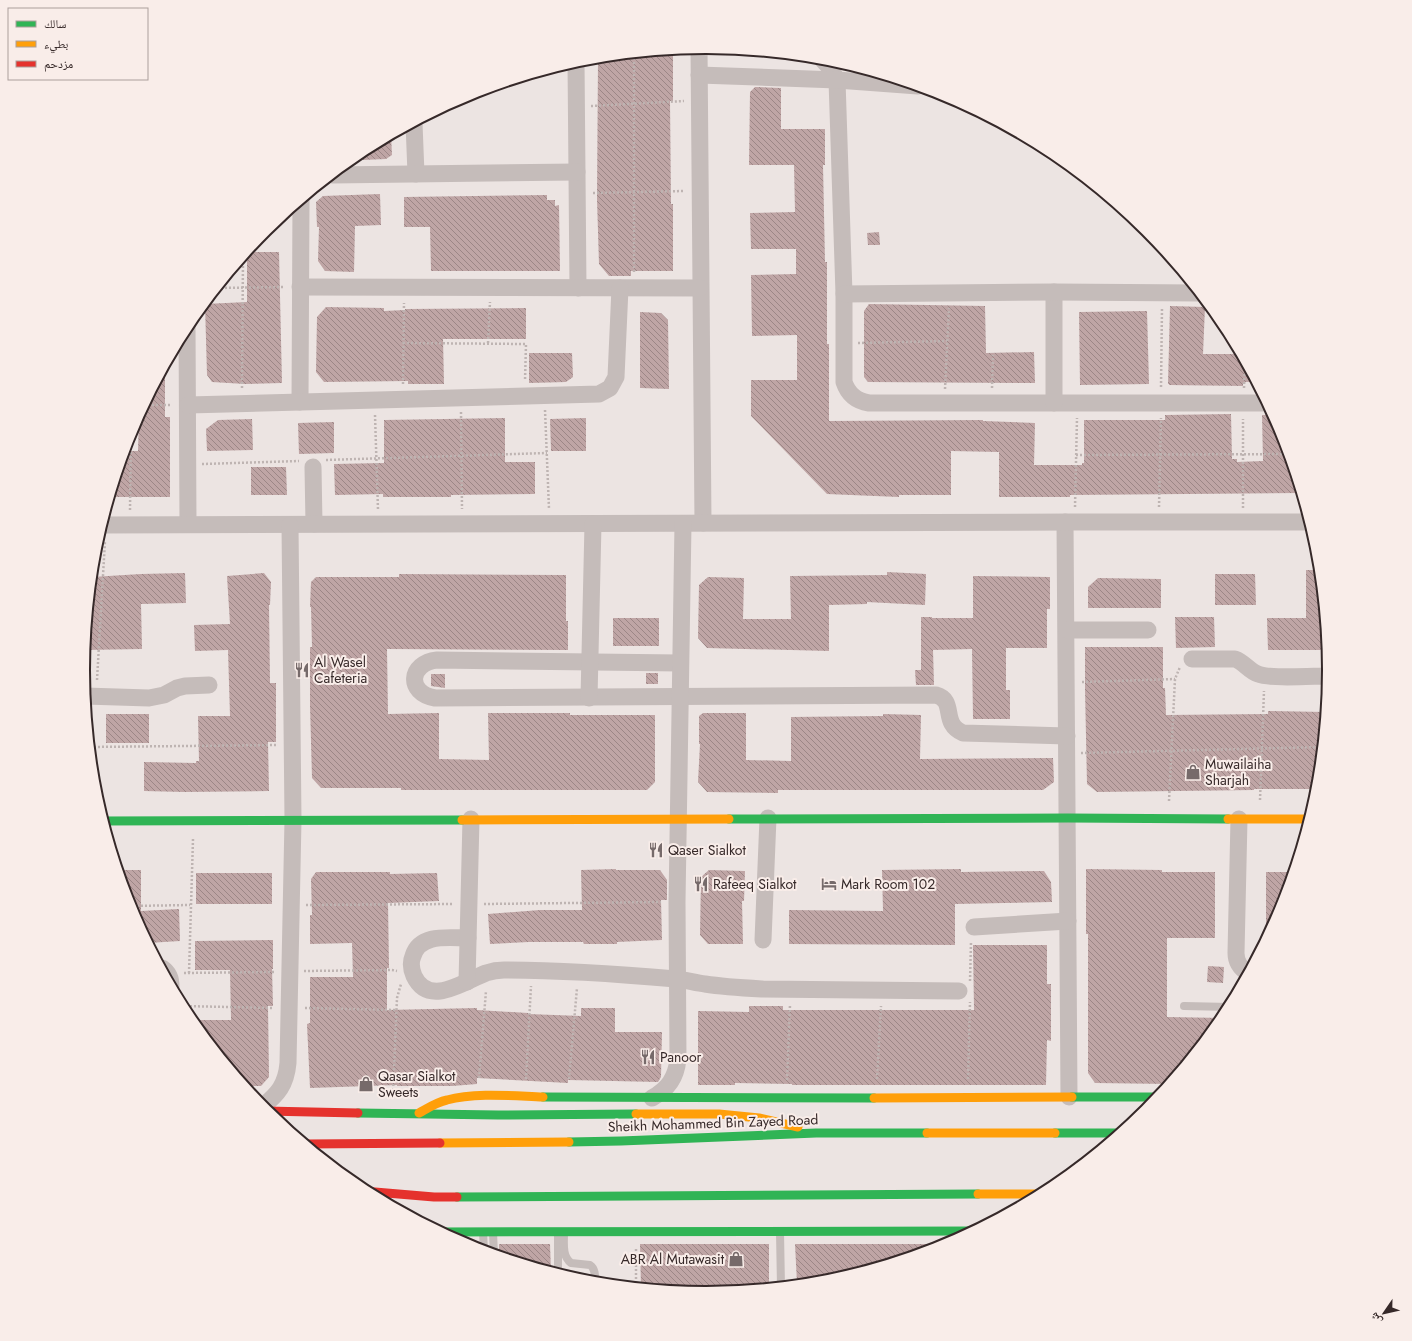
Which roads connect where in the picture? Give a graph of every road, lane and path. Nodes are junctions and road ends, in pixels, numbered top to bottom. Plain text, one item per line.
1 (699, 54) edge
2 (634, 58) edge
3 (829, 67) edge
4 (576, 68) edge
5 (699, 75) junction
6 (837, 80) junction
7 (896, 84) edge
8 (699, 100) junction
9 (634, 103) junction
10 (576, 106) junction
11 (414, 128) edge
12 (577, 172) junction
13 (416, 174) junction
14 (339, 175) edge
15 (700, 190) junction
16 (634, 192) junction
17 (577, 194) junction
18 (300, 207) edge
19 (243, 263) edge
20 (300, 287) junction
21 (223, 288) edge
22 (242, 288) junction
23 (404, 288) junction
24 (490, 288) junction
25 (578, 288) junction
26 (627, 288) junction
27 (700, 288) junction
28 (1054, 292) junction
29 (949, 293) junction
30 (1193, 293) edge
31 (844, 294) junction
32 (187, 337) edge
33 (947, 341) junction
34 (404, 343) junction
35 (488, 343) junction
36 (844, 343) junction
37 (993, 355) dead end
38 (1245, 371) edge
39 (525, 396) junction
40 (545, 396) junction
41 (460, 398) junction
42 (403, 399) junction
43 (375, 400) junction
44 (300, 402) junction
45 (242, 403) junction
46 (945, 403) junction
47 (991, 403) junction
48 (1054, 403) junction
49 (1078, 403) junction
50 (1243, 403) junction
51 (1261, 403) edge
52 (188, 404) junction
53 (150, 405) edge
54 (131, 449) edge
55 (547, 452) junction
56 (1076, 454) junction
57 (1243, 454) junction
58 (1283, 454) edge
59 (461, 455) junction
60 (376, 458) junction
61 (313, 462) junction
62 (188, 464) junction
63 (1070, 522) junction
64 (1243, 522) junction
65 (1304, 522) edge
66 (188, 524) junction
67 (314, 524) junction
68 (378, 524) junction
69 (462, 524) junction
70 (550, 524) junction
71 (593, 524) junction
72 (683, 524) junction
73 (703, 524) junction
74 (107, 525) edge
75 (130, 525) junction
76 (290, 525) junction
77 (103, 544) edge
78 (1067, 630) junction
79 (1148, 630) dead end
80 (1192, 659) joint
81 (590, 662) junction
82 (680, 663) junction
83 (1264, 676) junction
84 (1322, 676) edge
85 (1175, 679) junction
86 (1067, 683) junction
87 (209, 685) dead end
88 (91, 696) edge
89 (680, 697) junction
90 (589, 698) junction
91 (1067, 736) junction
92 (292, 745) junction
93 (1317, 747) edge
94 (95, 748) edge
95 (1262, 748) junction
96 (1171, 750) junction
97 (1067, 753) junction
98 (768, 818) junction
99 (1068, 818) junction
100 (471, 819) junction
101 (1168, 819) junction
102 (1239, 819) junction
103 (1259, 819) junction
104 (1304, 819) edge
105 (193, 820) junction
106 (293, 820) junction
107 (679, 820) junction
108 (109, 821) edge
109 (191, 905) junction
110 (136, 906) edge
111 (1068, 921) junction
112 (974, 927) joint
113 (468, 938) junction
114 (763, 940) dead end
115 (1245, 970) edge
116 (411, 971) junction
117 (532, 971) junction
118 (487, 972) junction
119 (189, 973) dead end
120 (579, 973) junction
121 (678, 979) junction
122 (468, 982) junction
123 (791, 990) junction
124 (882, 991) junction
125 (966, 992) junction
126 (1184, 1006) dead end
127 (1223, 1007) edge
128 (478, 1096) junction
129 (568, 1097) junction
130 (968, 1097) junction
131 (1069, 1097) junction
132 (1151, 1097) edge
133 (525, 1098) junction
134 (652, 1098) junction
135 (786, 1098) junction
136 (876, 1098) junction
137 (267, 1103) edge
138 (276, 1111) edge
139 (392, 1113) junction
140 (419, 1114) junction
141 (816, 1133) junction
142 (1113, 1133) edge
143 (312, 1144) edge
144 (379, 1192) edge
145 (1031, 1194) edge
146 (434, 1197) junction
147 (396, 1203) edge
148 (493, 1231) junction
149 (961, 1231) edge
150 (453, 1232) edge
151 (483, 1232) junction
152 (561, 1232) junction
153 (636, 1232) junction
154 (780, 1232) junction
155 (484, 1245) edge
156 (494, 1249) edge
157 (558, 1269) edge
158 (595, 1277) edge
159 (636, 1283) edge
160 (781, 1283) edge

1 - 5 street
2 - 9 path
3 - 6 street
4 - 10 street
5 - 6 street
5 - 8 street
6 - 7 street
6 - 31 street
8 - 9 path
8 - 15 street
9 - 10 path
9 - 16 path
10 - 12 street
11 - 13 street
12 - 13 street
12 - 17 street
13 - 14 street
15 - 16 path
15 - 27 street
16 - 17 path
16 - 26 path
17 - 25 street
18 - 20 street
19 - 22 path
20 - 22 path
20 - 23 street
20 - 44 street
21 - 22 path
22 - 45 path
23 - 24 street
23 - 34 path
24 - 25 street
24 - 35 path
25 - 26 street
26 - 27 street
26 - 40 street
27 - 73 street
28 - 29 street
28 - 30 street
28 - 48 street
29 - 31 street
29 - 33 path
31 - 36 street
32 - 52 street
33 - 36 path
33 - 46 path
34 - 35 path
34 - 42 path
35 - 39 path
36 - 46 street
37 - 47 path
38 - 50 path
39 - 40 street
39 - 41 street
40 - 55 path
41 - 42 street
41 - 59 path
42 - 43 street
43 - 44 street
43 - 60 path
44 - 45 street
45 - 52 street
46 - 47 street
47 - 48 street
48 - 49 street
49 - 50 street
49 - 56 path
50 - 51 street
50 - 57 path
52 - 53 path
52 - 62 street
54 - 75 path
55 - 59 path
55 - 70 path
56 - 57 path
56 - 63 path
57 - 58 path
57 - 64 path
59 - 60 path
59 - 69 path
60 - 61 path
60 - 68 path
61 - 62 path
61 - 67 street
62 - 66 street
63 - 64 street
63 - 73 street
63 - 78 street
64 - 65 street
66 - 75 street
66 - 76 street
67 - 68 street
67 - 76 street
68 - 69 street
69 - 70 street
70 - 71 street
71 - 72 street
71 - 81 street
72 - 73 street
72 - 82 street
74 - 75 street
76 - 92 street
77 - 88 path
78 - 79 street
78 - 86 street
80 - 83 street
80 - 85 path
81 - 82 street
81 - 90 street
81 - 90 street
82 - 89 street
83 - 84 street
83 - 95 path
85 - 86 path
85 - 96 path
86 - 91 street
87 - 88 street
89 - 90 street
89 - 91 street
89 - 107 street
91 - 97 street
92 - 94 path
92 - 106 street
93 - 95 path
95 - 96 path
95 - 103 path
96 - 97 path
96 - 101 path
97 - 99 street
98 - 99 main road
98 - 107 main road
98 - 114 street
99 - 101 main road
99 - 111 street
100 - 106 main road
100 - 107 main road
100 - 113 street
101 - 102 main road
102 - 103 main road
102 - 115 street
103 - 104 main road
105 - 106 main road
105 - 108 main road
105 - 109 path
106 - 137 street
107 - 121 street
109 - 110 path
109 - 119 path
111 - 112 street
111 - 131 street
112 - 125 path
113 - 116 street
113 - 122 street
116 - 122 street
116 - 139 path
117 - 118 street
117 - 120 street
117 - 133 path
118 - 122 street
118 - 128 path
120 - 121 street
120 - 129 path
121 - 123 street
121 - 134 street
123 - 124 street
123 - 135 path
124 - 125 street
124 - 136 path
125 - 130 path
126 - 127 lane
128 - 133 main road
128 - 140 main road
129 - 133 main road
129 - 134 main road
130 - 131 main road
130 - 136 main road
131 - 132 main road
134 - 135 main road
135 - 136 main road
138 - 139 main road
139 - 140 main road
140 - 141 main road
141 - 142 main road, Sheikh Mohammed Bin Zayed Road
141 - 143 main road, Sheikh Mohammed Bin Zayed Road
144 - 146 main road
145 - 146 main road
146 - 147 main road
148 - 151 main road
148 - 152 main road
148 - 156 lane
149 - 154 main road
150 - 151 main road
151 - 155 lane
152 - 153 main road
152 - 157 lane
152 - 158 lane
153 - 154 main road
153 - 159 path
154 - 160 lane

